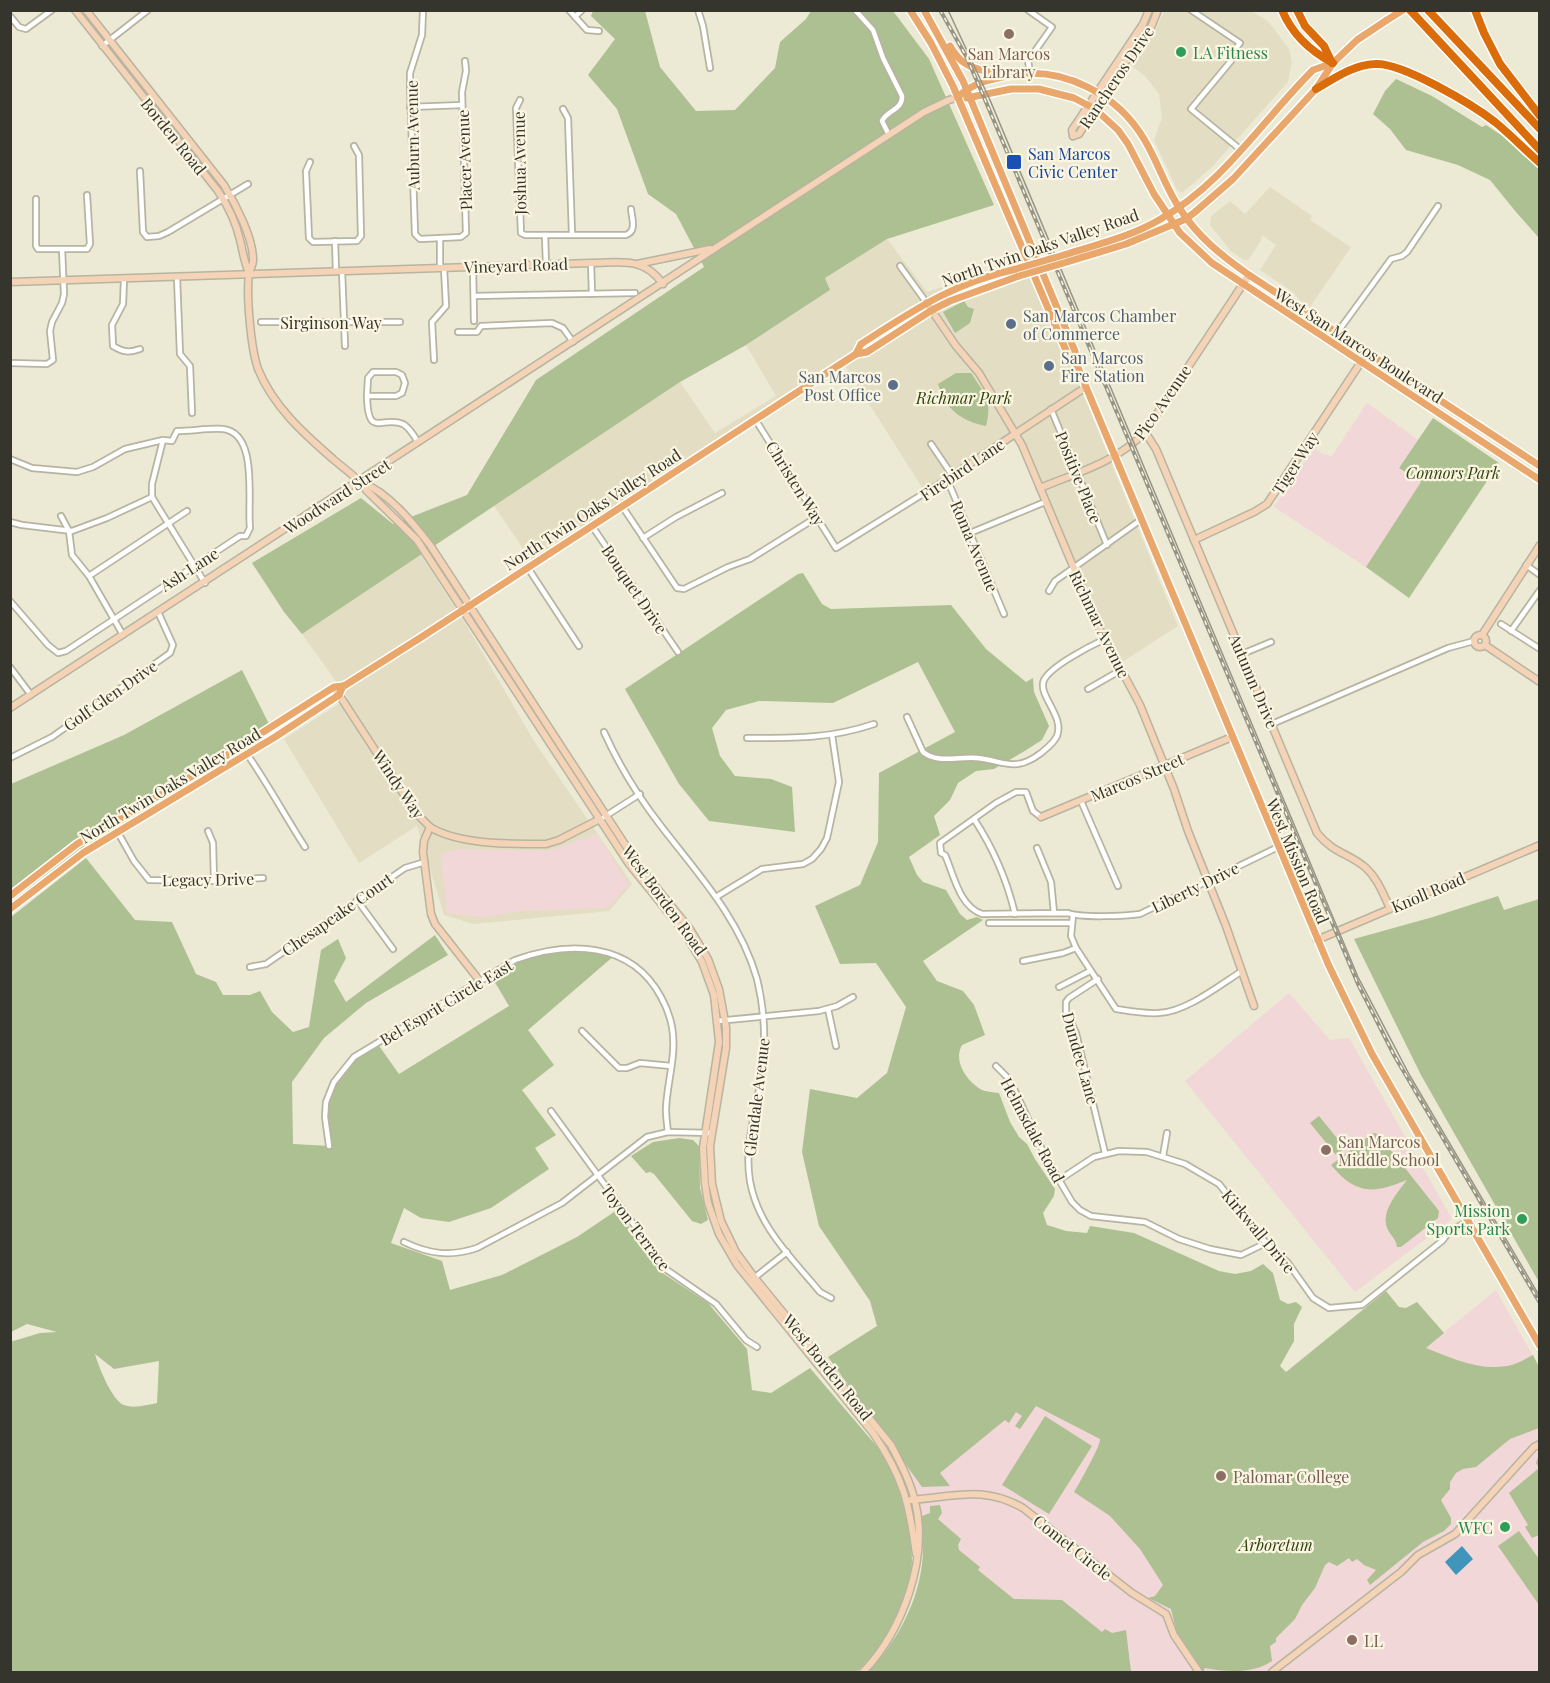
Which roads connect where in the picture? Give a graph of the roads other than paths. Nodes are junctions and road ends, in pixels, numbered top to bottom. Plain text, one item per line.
1 (52, 10) edge
2 (75, 10) edge
3 (86, 10) edge
4 (148, 10) edge
5 (423, 10) edge
6 (569, 10) edge
7 (582, 10) edge
8 (698, 10) edge
9 (855, 10) edge
10 (910, 10) edge
11 (925, 10) edge
12 (1028, 10) edge
13 (1149, 10) edge
14 (1158, 10) edge
15 (1191, 10) edge
16 (1282, 10) edge
17 (1297, 10) edge
18 (1403, 10) edge
19 (1410, 10) edge
20 (1428, 10) edge
21 (1475, 10) edge
22 (10, 16) edge
23 (574, 17) junction
24 (598, 31) dead end
25 (109, 40) junction
26 (1441, 44) junction
27 (102, 45) junction
28 (465, 62) dead end
29 (1332, 63) junction
30 (710, 68) dead end
31 (1030, 72) junction
32 (1005, 77) junction
33 (1316, 88) junction
34 (966, 90) junction
35 (1099, 94) junction
36 (958, 97) junction
37 (969, 98) junction
38 (520, 100) dead end
39 (462, 105) junction
40 (410, 107) junction
41 (1091, 107) junction
42 (563, 109) dead end
43 (1539, 116) edge
44 (1539, 129) edge
45 (889, 135) junction
46 (354, 146) dead end
47 (1240, 150) junction
48 (1539, 150) edge
49 (310, 162) dead end
50 (1539, 163) edge
51 (140, 171) dead end
52 (248, 184) dead end
53 (87, 195) dead end
54 (230, 195) junction
55 (36, 199) dead end
56 (224, 200) junction
57 (1438, 206) dead end
58 (1179, 208) junction
59 (631, 209) dead end
60 (1167, 215) junction
61 (1186, 219) junction
62 (1173, 223) junction
63 (572, 234) junction
64 (545, 235) junction
65 (440, 238) junction
66 (335, 241) junction
67 (716, 248) junction
68 (62, 249) junction
69 (1065, 259) junction
70 (591, 263) junction
71 (546, 264) junction
72 (637, 264) junction
73 (900, 266) dead end
74 (473, 267) junction
75 (442, 268) junction
76 (339, 271) junction
77 (1017, 272) junction
78 (249, 274) junction
79 (1249, 274) junction
80 (177, 277) junction
81 (124, 279) junction
82 (64, 281) junction
83 (10, 282) edge
84 (663, 284) junction
85 (1241, 284) junction
86 (635, 293) dead end
87 (592, 294) junction
88 (474, 296) junction
89 (926, 302) junction
90 (932, 310) junction
91 (474, 321) dead end
92 (261, 322) dead end
93 (400, 322) dead end
94 (344, 323) junction
95 (458, 332) dead end
96 (1337, 333) junction
97 (573, 342) junction
98 (345, 346) dead end
99 (140, 349) dead end
100 (1367, 353) junction
101 (856, 354) junction
102 (434, 360) dead end
103 (1360, 362) junction
104 (10, 363) edge
105 (1077, 365) junction
106 (1086, 387) junction
107 (367, 396) junction
108 (1051, 409) junction
109 (192, 413) dead end
110 (755, 419) junction
111 (1145, 432) junction
112 (1016, 433) junction
113 (163, 440) junction
114 (418, 442) junction
115 (931, 444) dead end
116 (1116, 456) junction
117 (10, 459) edge
118 (1539, 466) edge
119 (1077, 473) junction
120 (949, 477) junction
121 (1539, 480) edge
122 (360, 481) junction
123 (1040, 488) junction
124 (722, 493) dead end
125 (152, 497) junction
126 (1045, 502) junction
127 (622, 506) junction
128 (186, 511) dead end
129 (61, 516) dead end
130 (817, 516) junction
131 (1142, 519) junction
132 (10, 522) edge
133 (166, 523) junction
134 (592, 526) junction
135 (69, 531) junction
136 (970, 533) junction
137 (644, 538) junction
138 (1194, 540) junction
139 (1107, 545) junction
140 (1539, 545) edge
141 (836, 548) joint
142 (1526, 565) junction
143 (194, 566) junction
144 (528, 568) junction
145 (1073, 569) junction
146 (1539, 575) edge
147 (89, 576) junction
148 (205, 583) junction
149 (1539, 590) edge
150 (1049, 591) dead end
151 (10, 601) edge
152 (467, 608) junction
153 (158, 612) junction
154 (1004, 614) dead end
155 (114, 619) junction
156 (1501, 624) dead end
157 (1511, 631) junction
158 (123, 635) junction
159 (1482, 635) junction
160 (1104, 639) junction
161 (1474, 641) junction
162 (1271, 642) dead end
163 (1485, 645) junction
164 (579, 646) dead end
165 (1539, 650) edge
166 (678, 652) dead end
167 (1242, 654) junction
168 (10, 667) edge
169 (1121, 670) junction
170 (1539, 682) edge
171 (343, 686) junction
172 (334, 687) junction
173 (1088, 689) dead end
174 (31, 695) junction
175 (339, 695) junction
176 (10, 708) edge
177 (907, 717) dead end
178 (874, 724) dead end
179 (1272, 724) junction
180 (604, 732) dead end
181 (832, 735) junction
182 (1232, 737) junction
183 (747, 738) dead end
184 (247, 754) junction
185 (10, 758) edge
186 (1164, 765) junction
187 (640, 794) junction
188 (1081, 801) junction
189 (603, 817) junction
190 (1041, 817) joint
191 (974, 819) junction
192 (112, 822) junction
193 (430, 827) junction
194 (117, 831) junction
195 (208, 831) dead end
196 (1539, 845) edge
197 (305, 847) dead end
198 (1278, 847) junction
199 (1036, 848) dead end
200 (425, 862) junction
201 (263, 878) dead end
202 (1208, 880) junction
203 (214, 881) junction
204 (1118, 886) dead end
205 (10, 896) edge
206 (716, 897) junction
207 (357, 900) junction
208 (1390, 908) junction
209 (10, 909) edge
210 (1054, 913) junction
211 (1015, 914) junction
212 (1073, 915) junction
213 (989, 923) dead end
214 (1071, 923) junction
215 (1317, 940) junction
216 (1076, 948) junction
217 (393, 949) dead end
218 (1023, 961) dead end
219 (250, 967) dead end
220 (1090, 971) junction
221 (1242, 971) junction
222 (1098, 979) junction
223 (479, 980) junction
224 (1059, 987) dead end
225 (853, 997) dead end
226 (1254, 1006) dead end
227 (828, 1010) junction
228 (764, 1016) junction
229 (725, 1020) junction
230 (717, 1021) junction
231 (582, 1031) dead end
232 (836, 1046) dead end
233 (671, 1066) junction
234 (996, 1066) dead end
235 (551, 1111) dead end
236 (668, 1132) junction
237 (708, 1133) junction
238 (1167, 1133) dead end
239 (329, 1146) dead end
240 (1105, 1153) junction
241 (1163, 1156) junction
242 (597, 1175) junction
243 (1059, 1180) junction
244 (1468, 1221) junction
245 (404, 1242) dead end
246 (1266, 1243) junction
247 (787, 1252) junction
248 (752, 1280) junction
249 (831, 1298) dead end
250 (1539, 1346) edge
251 (757, 1347) dead end
252 (1539, 1444) edge
253 (915, 1500) junction
254 (907, 1501) junction
255 (916, 1554) junction
256 (863, 1672) edge
257 (1199, 1672) edge
258 (1272, 1672) edge

1 - 22 street
2 - 27 street, Borden Road
3 - 25 street, Borden Road
4 - 25 street
5 - 40 street, Auburn Avenue
6 - 23 street
7 - 23 street
8 - 30 street
9 - 45 street
10 - 36 main road, West Mission Road
11 - 32 main road
11 - 34 main road, West Mission Road
12 - 31 street
13 - 35 street, Rancheros Drive
14 - 35 street, Rancheros Drive
15 - 47 street
16 - 29 highway
17 - 29 highway
18 - 26 highway
18 - 29 main road, North Twin Oaks Valley Road, bridge
19 - 26 highway
20 - 44 highway
21 - 43 highway
23 - 24 street
25 - 27 street
25 - 54 street, Borden Road
26 - 48 highway
27 - 56 street, Borden Road
28 - 39 street, Placer Avenue
29 - 33 main road, North Twin Oaks Valley Road
29 - 47 main road, North Twin Oaks Valley Road
31 - 32 main road
31 - 35 main road, West San Marcos Boulevard
32 - 34 main road
33 - 50 highway
33 - 61 main road, North Twin Oaks Valley Road
34 - 36 main road
34 - 37 main road, West Mission Road
35 - 41 street, Rancheros Drive
35 - 58 main road, West San Marcos Boulevard
36 - 37 main road, West San Marcos Boulevard
36 - 45 street
36 - 105 main road, West Mission Road
37 - 41 main road, West San Marcos Boulevard
37 - 105 main road, West Mission Road
38 - 64 street, Joshua Avenue
39 - 40 street
39 - 65 street, Placer Avenue
40 - 65 street, Auburn Avenue
41 - 60 main road, West San Marcos Boulevard
42 - 63 street
45 - 67 street
46 - 66 street
47 - 58 main road, North Twin Oaks Valley Road
49 - 66 street
51 - 56 street
52 - 54 street
53 - 68 street
54 - 56 street
54 - 78 street, Borden Road
55 - 68 street
56 - 78 street, Borden Road
57 - 96 street
58 - 60 main road, North Twin Oaks Valley Road
58 - 61 main road, West San Marcos Boulevard
59 - 63 street
60 - 62 main road, West San Marcos Boulevard
60 - 69 main road, North Twin Oaks Valley Road
61 - 62 main road, North Twin Oaks Valley Road
61 - 79 main road, West San Marcos Boulevard
62 - 69 main road, North Twin Oaks Valley Road
62 - 85 main road, West San Marcos Boulevard
63 - 64 street
64 - 71 street
65 - 75 street
66 - 76 street
67 - 72 street, Vineyard Road
67 - 84 street
68 - 82 street
69 - 77 main road, North Twin Oaks Valley Road, bridge
70 - 71 street, Vineyard Road
70 - 72 street, Vineyard Road
70 - 87 street
71 - 74 street, Vineyard Road
72 - 84 street
73 - 89 street, Richmar Avenue
74 - 75 street, Vineyard Road
74 - 88 street
75 - 76 street, Vineyard Road
75 - 102 street
76 - 78 street, Vineyard Road
76 - 94 street
77 - 89 main road, North Twin Oaks Valley Road
77 - 90 main road, North Twin Oaks Valley Road
78 - 80 street, Vineyard Road
78 - 122 street, Borden Road
79 - 85 street, Pico Avenue
79 - 96 main road, West San Marcos Boulevard
80 - 81 street, Vineyard Road
80 - 109 street
81 - 82 street, Vineyard Road
81 - 99 street
82 - 83 street, Vineyard Road
82 - 104 street
84 - 97 street, Woodward Street
85 - 103 main road, West San Marcos Boulevard
85 - 111 street, Pico Avenue
86 - 87 street
87 - 88 street
88 - 91 street
89 - 90 street, Richmar Avenue
89 - 101 main road, North Twin Oaks Valley Road
90 - 101 main road, North Twin Oaks Valley Road
90 - 112 street, Richmar Avenue
92 - 94 street, Sirginson Way
93 - 94 street, Sirginson Way
94 - 98 street
95 - 97 street
96 - 100 main road, West San Marcos Boulevard
97 - 114 street, Woodward Street
100 - 103 street, Tiger Way
100 - 118 main road, West San Marcos Boulevard
101 - 110 main road, North Twin Oaks Valley Road
103 - 121 main road, West San Marcos Boulevard
103 - 138 street, Tiger Way
105 - 106 main road, West Mission Road
106 - 108 street, Firebird Lane
106 - 116 main road, West Mission Road
107 - 107 street
107 - 114 street
108 - 112 street, Firebird Lane
108 - 119 street, Positive Place
110 - 127 main road, North Twin Oaks Valley Road
110 - 130 street, Christen Way
111 - 116 street, Pico Avenue
111 - 138 street, Autumn Drive
112 - 120 street, Firebird Lane
112 - 123 street, Richmar Avenue
113 - 117 street
113 - 125 street
113 - 143 street, Ash Lane
114 - 122 street, Woodward Street
115 - 120 street, Roma Avenue
116 - 119 street, Pico Avenue
116 - 131 main road, West Mission Road
119 - 123 street, Pico Avenue
119 - 139 street, Positive Place
120 - 136 street, Roma Avenue
120 - 141 street, Firebird Lane
122 - 148 street, Woodward Street
122 - 152 street, Borden Road
123 - 126 street, Richmar Avenue
124 - 137 street
125 - 133 street
125 - 135 street
126 - 136 street
126 - 145 street, Richmar Avenue
127 - 134 main road, North Twin Oaks Valley Road
127 - 137 street
128 - 133 street
129 - 135 street
130 - 137 street
130 - 141 street, Christen Way
131 - 139 street
131 - 182 main road, West Mission Road
132 - 135 street
133 - 143 street
133 - 147 street
134 - 144 main road, North Twin Oaks Valley Road
134 - 166 street, Bouquet Drive
135 - 147 street
136 - 154 street, Roma Avenue
138 - 167 street, Autumn Drive
139 - 145 street
140 - 142 street
142 - 146 street
142 - 159 street
143 - 148 street
143 - 155 street, Ash Lane
144 - 152 main road, North Twin Oaks Valley Road
144 - 164 street
145 - 150 street
145 - 160 street, Richmar Avenue
147 - 155 street
148 - 153 street, Woodward Street
149 - 157 street
151 - 155 street, Ash Lane
152 - 171 main road, North Twin Oaks Valley Road
152 - 189 street, West Borden Road
153 - 158 street, Woodward Street
153 - 185 street, Golf Glen Drive
155 - 158 street
156 - 157 street
157 - 165 street
158 - 174 street, Woodward Street
159 - 161 street
159 - 163 street
160 - 169 street, Richmar Avenue
160 - 177 street
161 - 163 street
161 - 179 street
162 - 167 street
163 - 170 street
167 - 179 street, Autumn Drive
168 - 174 street
169 - 173 street
169 - 186 street, Richmar Avenue
171 - 172 main road, North Twin Oaks Valley Road
171 - 175 main road
172 - 175 street, Windy Way
172 - 192 main road, North Twin Oaks Valley Road
174 - 176 street, Woodward Street
175 - 184 main road, North Twin Oaks Valley Road
175 - 193 street, Windy Way
178 - 181 street
179 - 208 street, Autumn Drive
180 - 187 street, Glendale Avenue
181 - 183 street
181 - 206 street
182 - 186 street, Marcos Street
182 - 198 main road, West Mission Road
184 - 194 main road, North Twin Oaks Valley Road
184 - 197 street
186 - 188 street, Marcos Street
186 - 202 street, Richmar Avenue
187 - 189 street
187 - 206 street, Glendale Avenue
188 - 190 street, Marcos Street
188 - 204 street
189 - 193 street
189 - 229 street, West Borden Road
189 - 230 street, West Borden Road
190 - 191 street
191 - 211 street
191 - 211 street, Liberty Drive
192 - 194 street, Legacy Drive
192 - 205 main road, North Twin Oaks Valley Road
193 - 200 street, Windy Way
194 - 203 street, Legacy Drive
194 - 209 main road, North Twin Oaks Valley Road
195 - 203 street
196 - 208 street, Knoll Road
198 - 202 street, Liberty Drive
198 - 215 main road, West Mission Road
199 - 210 street
200 - 207 street, Chesapeake Court
200 - 223 street, Windy Way
201 - 203 street, Legacy Drive
202 - 212 street, Liberty Drive
202 - 221 street, Richmar Avenue
206 - 228 street, Glendale Avenue
207 - 217 street
207 - 219 street, Chesapeake Court
208 - 215 street, Knoll Road
210 - 211 street, Liberty Drive
210 - 212 street, Liberty Drive
212 - 214 street
213 - 214 street
214 - 216 street
215 - 244 main road, West Mission Road
216 - 218 street
216 - 220 street
220 - 222 street
220 - 224 street
221 - 222 street
221 - 226 street, Richmar Avenue
222 - 240 street, Dundee Lane
223 - 233 street, Bel Esprit Circle East
223 - 239 street, Bel Esprit Circle East
225 - 227 street
227 - 228 street
227 - 232 street
228 - 229 street
228 - 247 street, Glendale Avenue
229 - 230 street
229 - 237 street, West Borden Road
230 - 237 street, West Borden Road
231 - 233 street
233 - 236 street, Bel Esprit Circle East
234 - 243 street, Helmsdale Road
235 - 242 street, Toyon Terrace
236 - 237 street
236 - 242 street
237 - 248 street, West Borden Road
238 - 241 street
240 - 241 street, Kirkwall Drive
240 - 243 street, Kirkwall Drive
241 - 246 street, Kirkwall Drive
242 - 245 street
242 - 251 street, Toyon Terrace
243 - 246 street, Helmsdale Road
244 - 246 street, Kirkwall Drive
244 - 250 main road, West Mission Road
247 - 248 street
247 - 249 street, Glendale Avenue
248 - 253 street, West Borden Road
248 - 254 street, West Borden Road
252 - 258 street
253 - 254 street, Comet Circle
253 - 255 street, West Borden Road
253 - 257 street, Comet Circle
254 - 255 street, West Borden Road
255 - 256 street, West Borden Road

